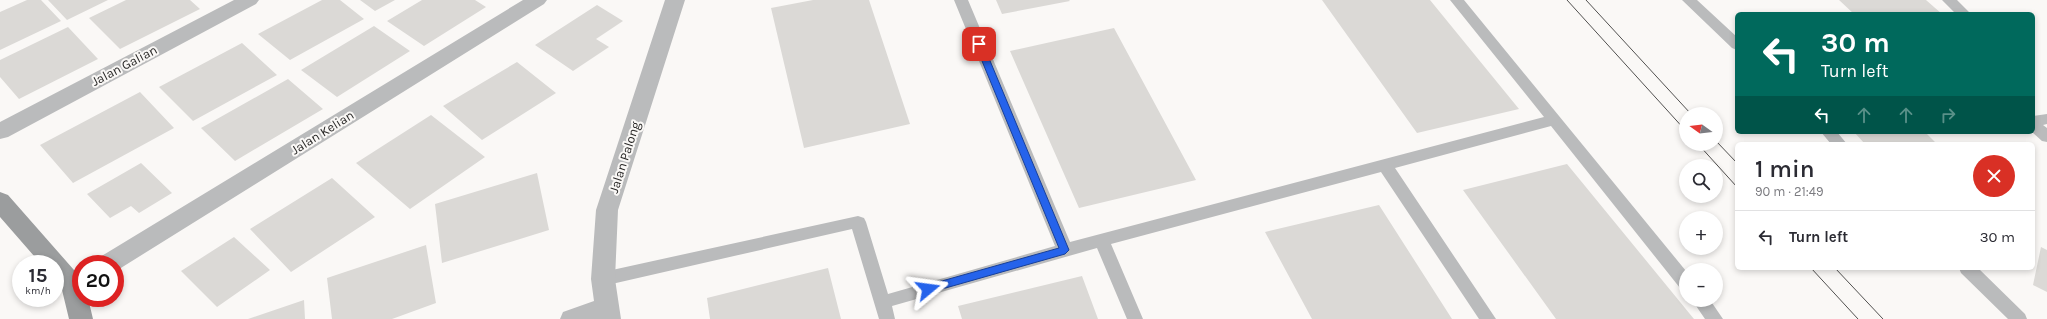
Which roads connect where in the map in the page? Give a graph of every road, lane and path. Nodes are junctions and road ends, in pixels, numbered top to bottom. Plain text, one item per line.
1 (249, 0) edge
2 (536, 0) edge
3 (675, 0) edge
4 (960, 0) edge
5 (1457, 0) edge
6 (1689, 0) edge
7 (1949, 0) edge
8 (1962, 12) edge
9 (1735, 43) edge
10 (2047, 119) edge
11 (1554, 120) junction
12 (2035, 122) edge
13 (2035, 125) edge
14 (0, 131) edge
15 (1830, 134) edge
16 (2047, 137) edge
17 (1838, 142) edge
18 (1385, 165) junction
19 (0, 201) edge
20 (1102, 240) junction
21 (1065, 250) junction
22 (47, 255) edge
23 (123, 255) edge
24 (1969, 270) edge
25 (64, 272) edge
26 (1679, 274) edge
27 (72, 279) edge
28 (603, 279) junction
29 (882, 302) junction
30 (80, 307) edge
31 (1706, 307) edge
32 (608, 313) edge
33 (81, 319) edge
34 (572, 319) edge
35 (887, 319) edge
36 (1135, 319) edge
37 (1488, 319) edge
38 (1716, 319) edge
39 (2019, 319) edge

1 - 14 street, Jalan Galian
2 - 23 street, Jalan Kelian
3 - 28 street, Jalan Palong
4 - 21 lane
5 - 11 lane
6 - 9 lane
7 - 8 lane
10 - 12 lane
11 - 18 lane
11 - 26 lane
13 - 16 lane
15 - 17 lane
18 - 20 lane
18 - 37 lane
19 - 22 street
20 - 21 lane
20 - 36 lane
21 - 29 lane
24 - 39 lane
25 - 27 street
28 - 29 lane
28 - 32 street, Jalan Palong
29 - 35 lane
30 - 33 street
31 - 38 lane
32 - 34 street

